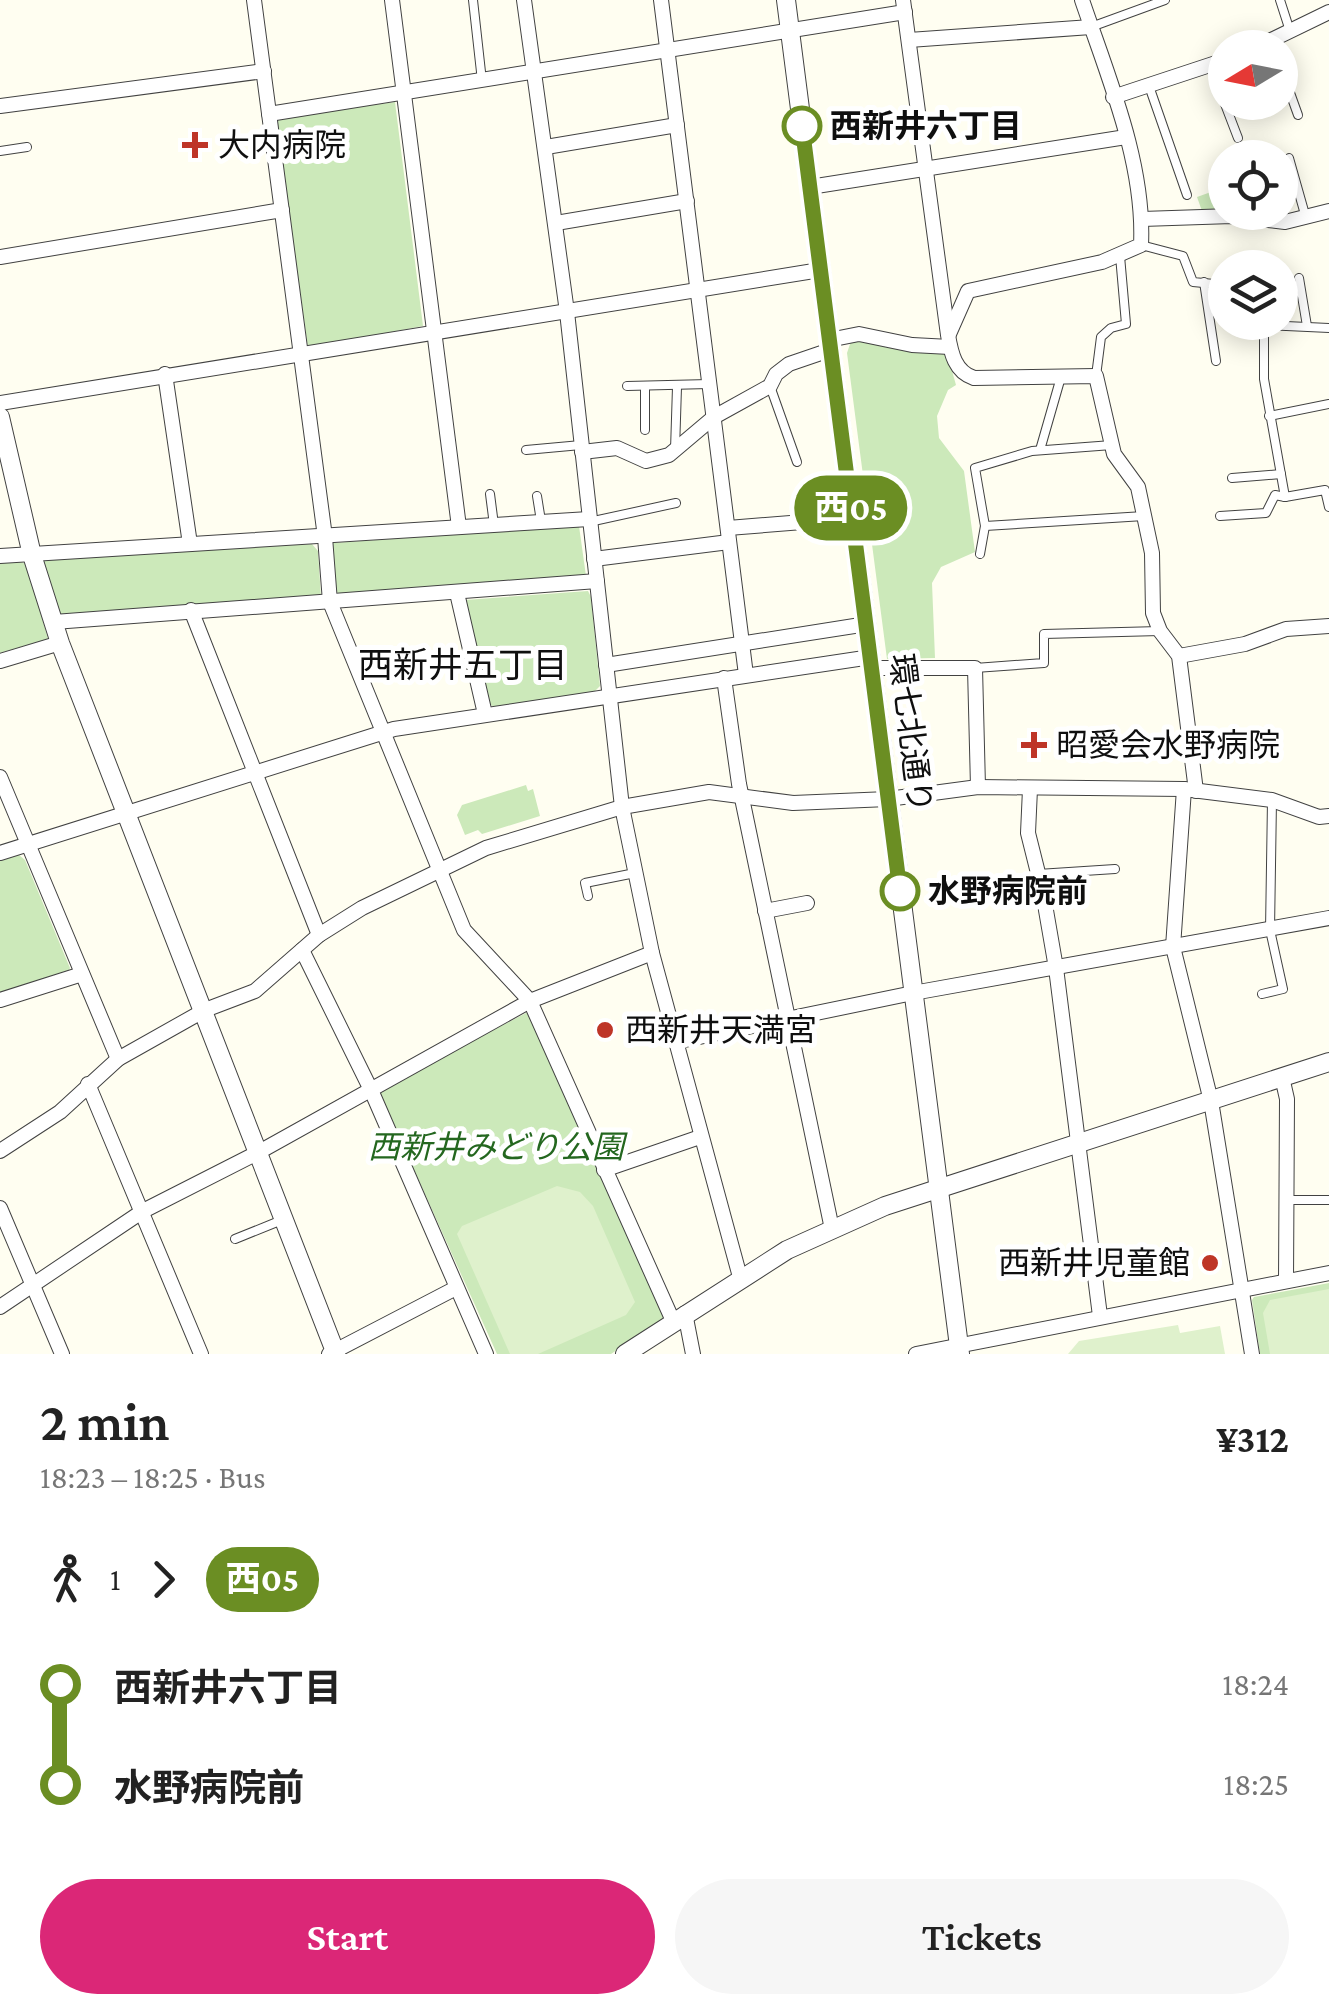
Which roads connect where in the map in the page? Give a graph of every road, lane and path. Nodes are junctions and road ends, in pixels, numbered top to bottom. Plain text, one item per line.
1 (254, 0) edge
2 (392, 0) edge
3 (472, 0) edge
4 (524, 0) edge
5 (660, 0) edge
6 (786, 0) edge
7 (1082, 0) edge
8 (1165, 0) edge
9 (1280, 0) edge
10 (904, 6) edge
11 (1329, 13) edge
12 (1091, 27) junction
13 (1290, 30) edge
14 (1292, 30) edge
15 (790, 31) junction
16 (909, 40) junction
17 (667, 50) junction
18 (1208, 65) edge
19 (264, 71) junction
20 (534, 72) junction
21 (482, 81) junction
22 (1149, 86) junction
23 (405, 94) junction
24 (1113, 97) junction
25 (0, 106) edge
26 (269, 114) junction
27 (1232, 120) edge
28 (677, 125) junction
29 (1234, 126) junction
30 (1222, 130) dead end
31 (1126, 137) junction
32 (1238, 138) dead end
33 (27, 146) dead end
34 (546, 147) junction
35 (0, 152) edge
36 (926, 168) junction
37 (1184, 184) junction
38 (810, 187) junction
39 (1173, 188) dead end
40 (1298, 188) edge
41 (1187, 195) dead end
42 (687, 201) junction
43 (282, 210) junction
44 (1329, 210) edge
45 (1306, 218) junction
46 (1142, 219) junction
47 (556, 223) junction
48 (1141, 245) junction
49 (1120, 256) junction
50 (0, 257) edge
51 (820, 270) junction
52 (1299, 278) dead end
53 (1204, 282) junction
54 (1208, 282) edge
55 (697, 289) junction
56 (567, 312) junction
57 (1298, 326) edge
58 (1307, 326) junction
59 (1329, 328) edge
60 (433, 333) junction
61 (1264, 340) edge
62 (949, 341) junction
63 (829, 345) junction
64 (301, 353) junction
65 (1216, 361) dead end
66 (165, 374) junction
67 (1062, 375) junction
68 (1096, 376) junction
69 (709, 384) junction
70 (627, 386) dead end
71 (645, 386) junction
72 (770, 386) junction
73 (677, 387) junction
74 (0, 403) edge
75 (1329, 404) edge
76 (714, 416) junction
77 (1270, 416) junction
78 (0, 417) edge
79 (645, 430) dead end
80 (1112, 445) junction
81 (581, 449) junction
82 (526, 450) dead end
83 (676, 450) junction
84 (1040, 450) junction
85 (797, 462) dead end
86 (1281, 474) junction
87 (1232, 478) dead end
88 (490, 494) dead end
89 (538, 496) dead end
90 (1284, 497) junction
91 (676, 503) dead end
92 (1329, 507) edge
93 (1144, 516) junction
94 (1220, 516) dead end
95 (853, 518) junction
96 (589, 520) junction
97 (541, 522) junction
98 (494, 525) junction
99 (984, 526) junction
100 (459, 527) junction
101 (728, 535) junction
102 (326, 537) junction
103 (190, 544) junction
104 (980, 554) dead end
105 (32, 555) junction
106 (0, 556) edge
107 (594, 559) junction
108 (597, 580) junction
109 (457, 593) junction
110 (330, 602) junction
111 (192, 610) junction
112 (54, 622) junction
113 (866, 624) junction
114 (1329, 626) edge
115 (1160, 631) junction
116 (60, 643) junction
117 (743, 644) junction
118 (1179, 656) junction
119 (0, 661) edge
120 (871, 663) junction
121 (606, 665) junction
122 (976, 668) junction
123 (746, 675) junction
124 (724, 678) junction
125 (608, 696) junction
126 (484, 714) junction
127 (382, 732) junction
128 (254, 774) junction
129 (0, 777) edge
130 (978, 787) junction
131 (1030, 789) junction
132 (1190, 790) junction
133 (742, 797) junction
134 (888, 798) junction
135 (1272, 800) junction
136 (622, 807) junction
137 (127, 813) junction
138 (1329, 816) edge
139 (28, 845) junction
140 (0, 853) edge
141 (1115, 869) dead end
142 (440, 871) junction
143 (635, 873) junction
144 (1038, 874) junction
145 (588, 896) dead end
146 (808, 902) dead end
147 (766, 911) junction
148 (1329, 918) edge
149 (1270, 930) junction
150 (318, 934) junction
151 (1174, 947) junction
152 (302, 950) junction
153 (652, 954) junction
154 (1056, 968) junction
155 (82, 974) junction
156 (914, 993) junction
157 (1262, 994) dead end
158 (0, 1000) edge
159 (530, 1001) junction
160 (205, 1010) junction
161 (787, 1018) junction
162 (676, 1042) junction
163 (118, 1060) junction
164 (1329, 1062) edge
165 (1282, 1077) junction
166 (88, 1084) junction
167 (371, 1090) junction
168 (1211, 1102) junction
169 (700, 1137) junction
170 (1079, 1144) junction
171 (0, 1151) edge
172 (260, 1152) junction
173 (604, 1170) junction
174 (938, 1188) junction
175 (1286, 1200) junction
176 (1329, 1200) edge
177 (0, 1208) edge
178 (144, 1211) junction
179 (284, 1219) junction
180 (832, 1229) junction
181 (235, 1239) dead end
182 (1329, 1273) edge
183 (740, 1277) junction
184 (1286, 1281) junction
185 (33, 1285) junction
186 (456, 1288) junction
187 (1242, 1290) junction
188 (0, 1307) edge
189 (1100, 1316) junction
190 (679, 1317) junction
191 (960, 1350) edge
192 (334, 1353) edge
193 (62, 1354) edge
194 (201, 1354) edge
195 (486, 1354) edge
196 (625, 1354) edge
197 (694, 1354) edge
198 (916, 1354) edge
199 (1252, 1354) edge

1 - 19 street
2 - 23 street
3 - 21 lane
4 - 20 street
5 - 17 street
6 - 15 street, 環七北通り
7 - 12 street
8 - 12 lane
9 - 13 lane
10 - 15 street
10 - 16 street
11 - 14 street
12 - 16 street
12 - 24 street
15 - 17 street
15 - 38 street, 環七北通り
16 - 36 street
17 - 20 street
17 - 28 street
18 - 22 street
19 - 25 street
19 - 26 street
20 - 21 street
20 - 34 street
21 - 23 street
22 - 24 street
22 - 37 lane
23 - 26 street
23 - 60 street
24 - 31 street
26 - 43 street
27 - 29 lane
28 - 34 street
28 - 42 street
29 - 30 lane
29 - 32 lane
31 - 36 street
31 - 46 street
33 - 35 lane
34 - 47 street
36 - 38 street
36 - 62 street
37 - 39 lane
37 - 41 lane
38 - 51 street, 環七北通り
40 - 45 lane
42 - 47 street
42 - 55 street
43 - 50 street
43 - 64 street
44 - 45 street
45 - 46 street
46 - 48 street
47 - 56 street
48 - 49 street
48 - 53 lane
49 - 62 street
49 - 68 lane
51 - 55 street
51 - 63 street, 環七北通り
52 - 58 lane
53 - 54 lane
53 - 65 lane
55 - 56 street
55 - 69 street
56 - 60 street
56 - 81 street
57 - 58 lane
58 - 59 lane
60 - 64 street
60 - 100 street
61 - 77 lane
62 - 63 street
62 - 67 street
63 - 72 street
63 - 95 street, 環七北通り
64 - 66 street
64 - 102 street
66 - 74 street
66 - 103 street
67 - 68 street
67 - 84 lane
68 - 80 street
69 - 73 lane
69 - 76 street
70 - 71 lane
71 - 73 lane
71 - 79 lane
72 - 76 street
72 - 85 lane
73 - 83 lane
75 - 77 lane
76 - 83 street
76 - 101 street
77 - 86 lane
78 - 105 street
80 - 84 lane
80 - 93 street
81 - 82 lane
81 - 83 street
81 - 96 street
84 - 99 lane
86 - 87 lane
86 - 90 lane
88 - 98 lane
89 - 97 lane
90 - 92 lane
90 - 94 lane
91 - 96 lane
93 - 99 lane
93 - 115 street
95 - 101 street
95 - 113 street, 環七北通り
96 - 97 street
96 - 107 street
97 - 98 street
98 - 100 street
99 - 104 lane
100 - 102 street
101 - 107 street
101 - 117 street
102 - 103 street
102 - 110 street
103 - 105 street
105 - 106 street
105 - 112 street
107 - 108 street
108 - 109 street
108 - 121 street
109 - 110 street
109 - 126 street
110 - 111 street
110 - 127 street
111 - 112 street
111 - 128 street
112 - 116 street
113 - 117 street
113 - 120 street, 環七北通り
114 - 118 street
115 - 118 street
115 - 122 lane
116 - 119 street
116 - 137 street
117 - 121 street
117 - 123 street
118 - 132 street
120 - 122 street
120 - 123 street
120 - 134 street, 環七北通り
121 - 125 street
122 - 130 street
123 - 124 street
124 - 125 street
124 - 133 street
125 - 126 street
125 - 136 street
126 - 127 street
127 - 128 street
127 - 142 street
128 - 137 street
128 - 150 street
129 - 139 street
130 - 131 street
130 - 134 street
131 - 132 street
131 - 144 street
132 - 135 street
132 - 151 street
133 - 134 street
133 - 136 street
133 - 147 street
134 - 156 street, 環七北通り
135 - 138 street
135 - 149 lane
136 - 142 street
136 - 143 street
137 - 139 street
137 - 160 street
139 - 140 street
139 - 155 street
141 - 144 lane
142 - 150 street
142 - 159 street
143 - 145 lane
143 - 153 street
144 - 154 street
146 - 147 street
147 - 161 street
148 - 149 street
149 - 151 street
149 - 157 lane
150 - 152 street
151 - 154 street
151 - 168 street
152 - 160 street
152 - 167 street
153 - 159 street
153 - 162 street
154 - 156 street
154 - 170 street
155 - 158 street
155 - 163 street
156 - 161 street
156 - 174 street, 環七北通り
159 - 167 street
159 - 173 street
160 - 163 street
160 - 172 street
161 - 162 street
161 - 180 street
162 - 169 street
163 - 166 street
164 - 165 street
165 - 168 street
165 - 175 street
166 - 171 street
166 - 178 street
167 - 172 street
167 - 186 street
168 - 170 street
168 - 187 street
169 - 173 street
169 - 183 street
170 - 174 street
170 - 189 street
172 - 178 street
172 - 179 street
173 - 190 street
174 - 180 street
174 - 191 street, 環七北通り
175 - 176 lane
175 - 184 street
177 - 185 street
178 - 185 street
178 - 194 street
179 - 181 lane
179 - 192 street
180 - 183 street
182 - 184 street
183 - 190 street
184 - 187 street
185 - 188 street
185 - 193 street
186 - 192 street
186 - 195 street
187 - 189 street
187 - 199 street
189 - 191 street
190 - 196 street
190 - 197 street
191 - 198 street

